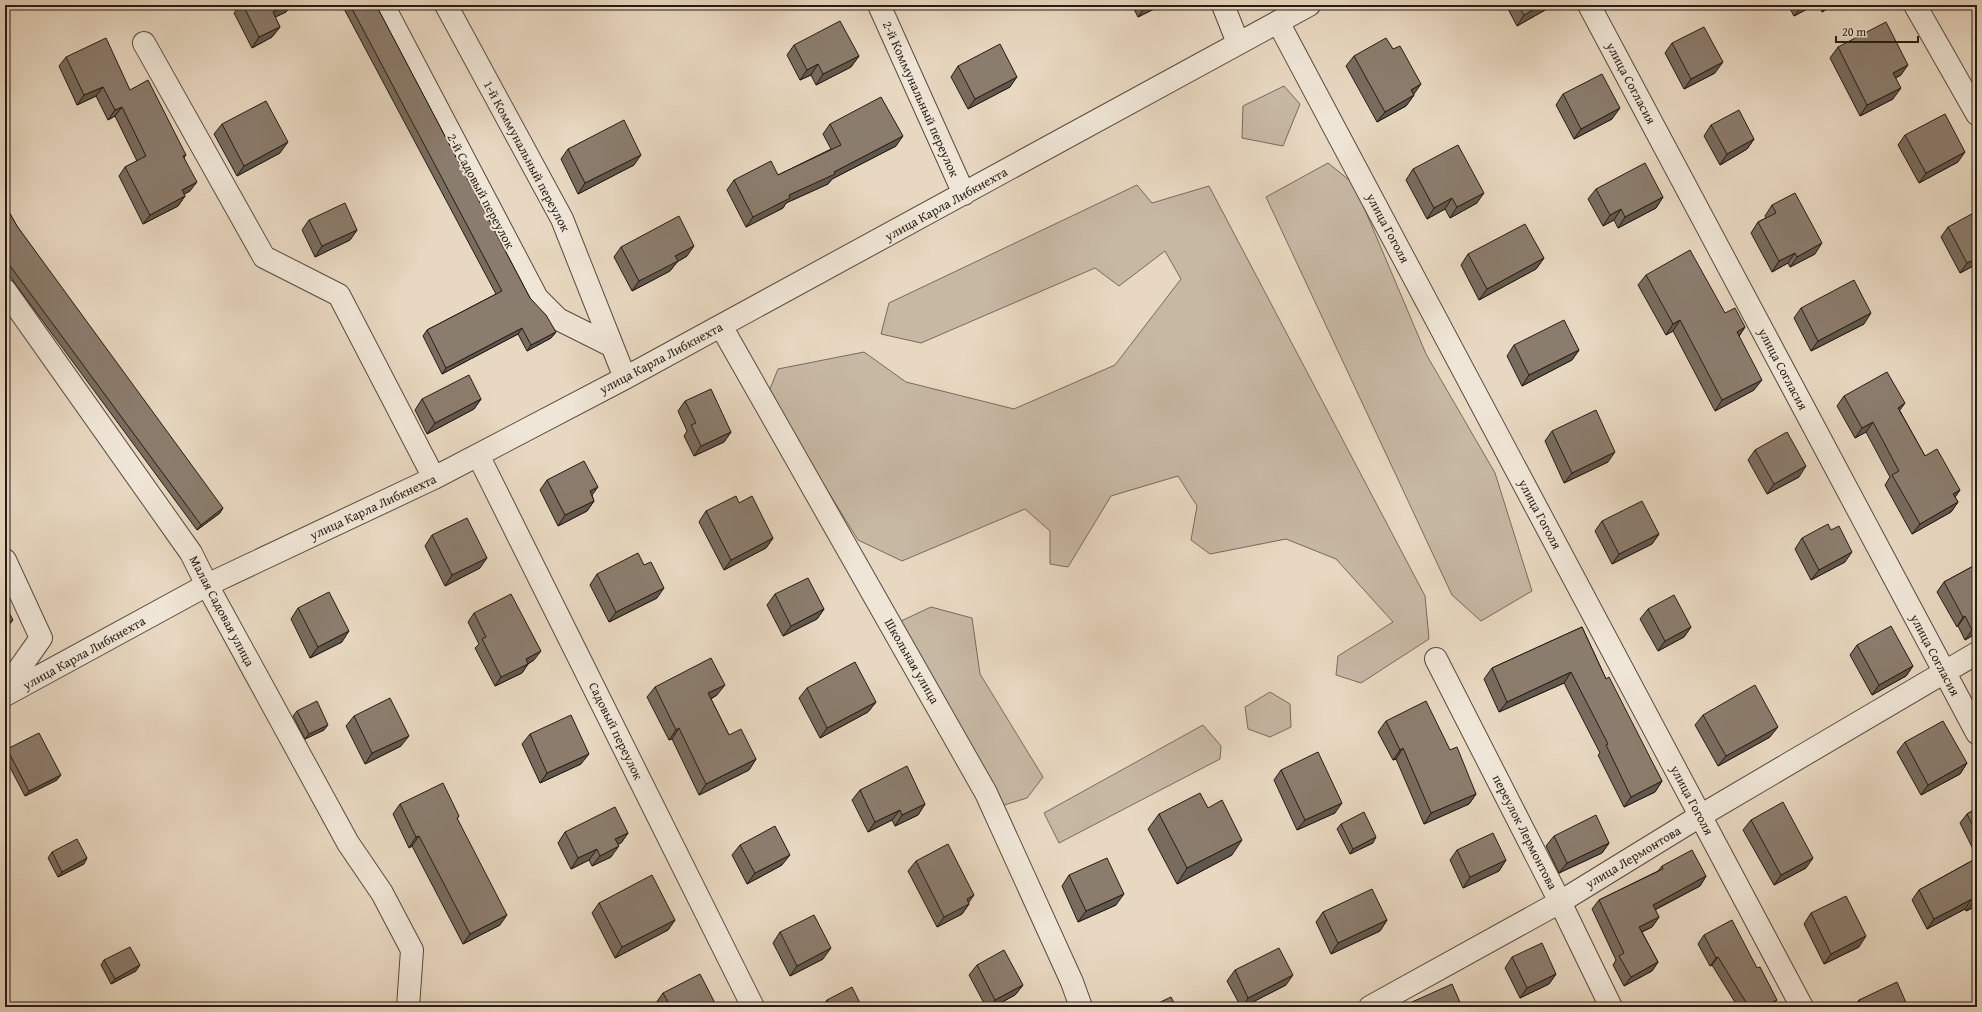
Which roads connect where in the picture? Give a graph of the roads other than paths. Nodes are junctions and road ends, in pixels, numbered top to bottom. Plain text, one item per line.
1 (383, 5) edge
2 (446, 5) edge
3 (879, 5) edge
4 (1223, 5) edge
5 (1309, 5) edge
6 (1589, 5) edge
7 (1915, 5) edge
8 (1278, 22) junction
9 (144, 43) dead end
10 (1238, 43) junction
11 (1977, 114) edge
12 (964, 194) junction
13 (5, 290) edge
14 (721, 326) junction
15 (612, 346) junction
16 (625, 378) junction
17 (478, 455) junction
18 (434, 478) junction
19 (5, 560) edge
20 (207, 585) junction
21 (1977, 653) edge
22 (1436, 659) dead end
23 (1944, 671) junction
24 (5, 689) edge
25 (5, 695) edge
26 (1977, 733) edge
27 (1700, 816) junction
28 (1560, 902) junction
29 (408, 1007) edge
30 (753, 1007) edge
31 (1081, 1007) edge
32 (1370, 1007) edge
33 (1611, 1007) edge
34 (1802, 1007) edge

1 - 15 street, 2-й Садовый переулок
2 - 15 street, 1-й Коммунальный переулок
3 - 12 street, 2-й Коммунальный переулок
4 - 10 street
5 - 8 street, улица Карла Либкнехта
6 - 23 street, улица Согласия
7 - 11 street
8 - 10 street, улица Карла Либкнехта
8 - 27 street, улица Гоголя
9 - 18 street
10 - 12 street, улица Карла Либкнехта
12 - 14 street, улица Карла Либкнехта
13 - 20 street, Малая Садовая улица
14 - 16 street, улица Карла Либкнехта
14 - 31 street, Школьная улица
15 - 16 street, 1-й Коммунальный переулок
16 - 17 street, улица Карла Либкнехта
17 - 18 street, улица Карла Либкнехта
17 - 30 street, Садовый переулок
18 - 20 street, улица Карла Либкнехта
19 - 24 street
20 - 25 street, улица Карла Либкнехта
20 - 29 street, Малая Садовая улица
21 - 23 street, улица Лермонтова
22 - 28 street, переулок Лермонтова
23 - 26 street, улица Согласия
23 - 27 street, улица Лермонтова
27 - 28 street, улица Лермонтова
27 - 34 street, улица Гоголя
28 - 32 street, улица Лермонтова
28 - 33 street, переулок Лермонтова

